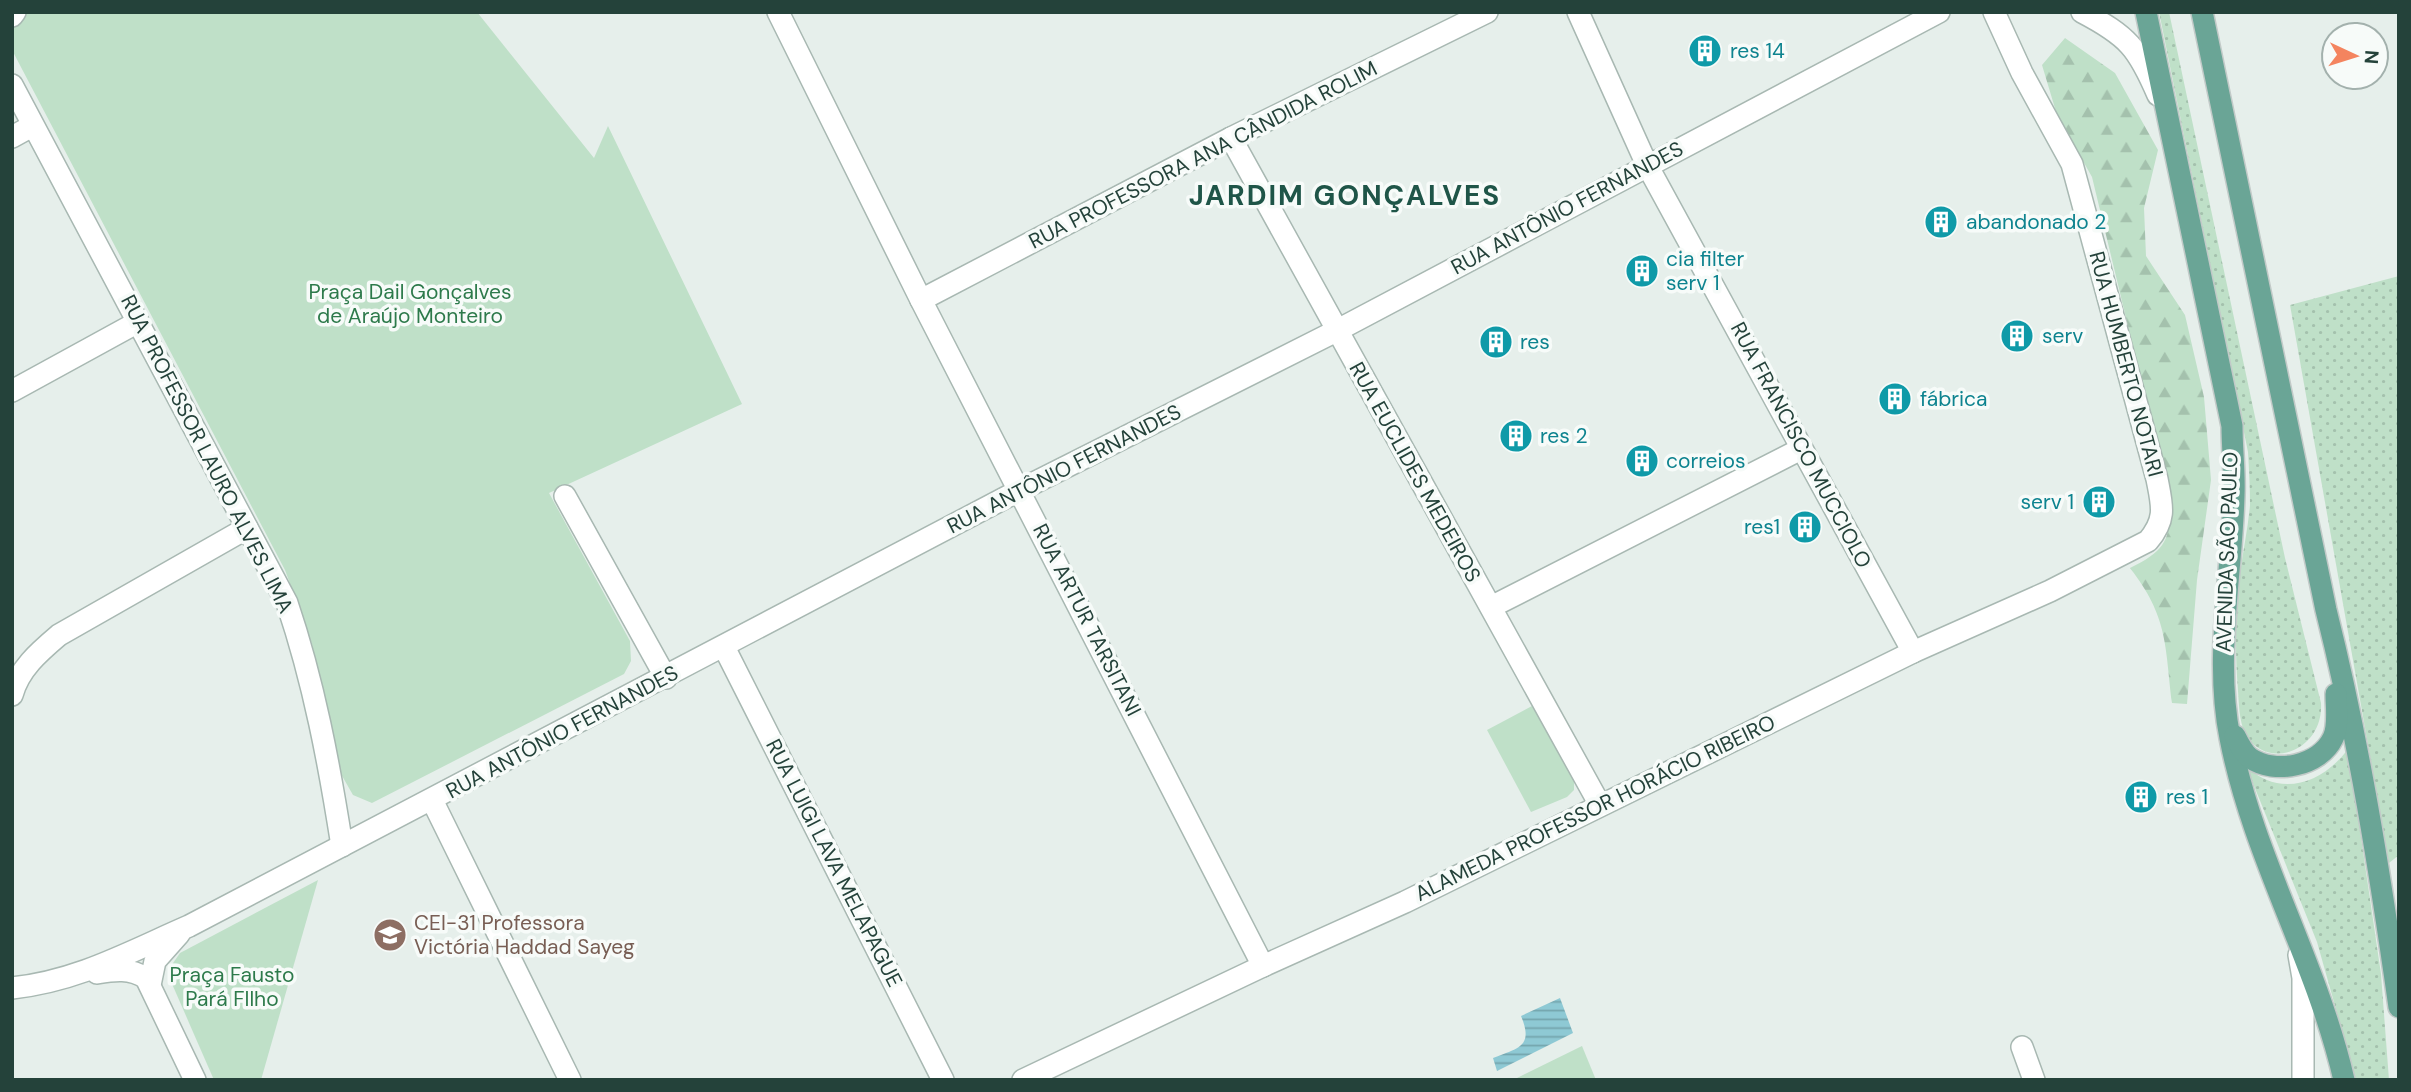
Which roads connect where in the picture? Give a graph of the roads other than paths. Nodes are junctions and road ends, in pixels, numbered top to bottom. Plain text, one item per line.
1 (778, 12) edge
2 (1487, 12) edge
3 (1578, 12) edge
4 (1940, 12) edge
5 (2082, 12) edge
6 (2146, 12) edge
7 (2202, 12) edge
8 (2002, 18) edge
9 (12, 85) edge
10 (33, 126) junction
11 (2171, 126) junction
12 (12, 136) edge
13 (1231, 138) junction
14 (1647, 165) junction
15 (921, 300) junction
16 (138, 322) junction
17 (1336, 331) junction
18 (12, 391) edge
19 (1801, 449) junction
20 (1020, 490) junction
21 (565, 495) dead end
22 (2160, 527) joint
23 (247, 528) junction
24 (1491, 607) junction
25 (2326, 610) junction
26 (724, 647) junction
27 (1913, 652) junction
28 (666, 678) junction
29 (2222, 682) junction
30 (12, 695) edge
31 (432, 800) junction
32 (1600, 805) junction
33 (342, 845) junction
34 (189, 926) junction
35 (2296, 936) junction
36 (1263, 966) junction
37 (77, 975) junction
38 (150, 985) junction
39 (12, 988) edge
40 (2399, 1007) edge
41 (2022, 1047) dead end
42 (195, 1080) edge
43 (570, 1080) edge
44 (943, 1080) edge
45 (1023, 1080) edge
46 (2034, 1080) edge
47 (2303, 1080) edge
48 (2344, 1080) edge

1 - 15 street, RUA ARTUR TARSITANI
2 - 13 street, RUA PROFESSORA ANA CÂNDIDA ROLIM
3 - 14 street, RUA FRANCISCO MUCCIOLO
4 - 14 street, RUA ANTÔNIO FERNANDES
5 - 11 street
6 - 11 main road, AVENIDA SÃO PAULO
7 - 25 main road
8 - 22 street, RUA HUMBERTO NOTARI
9 - 10 street, RUA PROFESSOR LAURO ALVES LIMA
10 - 12 street
10 - 16 street, RUA PROFESSOR LAURO ALVES LIMA
11 - 29 main road, AVENIDA SÃO PAULO
13 - 15 street, RUA PROFESSORA ANA CÂNDIDA ROLIM
13 - 17 street, RUA EUCLIDES MEDEIROS
14 - 17 street, RUA ANTÔNIO FERNANDES
14 - 19 street, RUA FRANCISCO MUCCIOLO
15 - 20 street, RUA ARTUR TARSITANI
16 - 18 street
16 - 23 street, RUA PROFESSOR LAURO ALVES LIMA
17 - 20 street, RUA ANTÔNIO FERNANDES
17 - 24 street, RUA EUCLIDES MEDEIROS
19 - 24 street
19 - 27 street, RUA FRANCISCO MUCCIOLO
20 - 26 street, RUA ANTÔNIO FERNANDES
20 - 36 street, RUA ARTUR TARSITANI
21 - 28 street
22 - 27 street, ALAMEDA PROFESSOR HORÁCIO RIBEIRO
23 - 30 street
23 - 33 street, RUA PROFESSOR LAURO ALVES LIMA
24 - 32 street, RUA EUCLIDES MEDEIROS
25 - 29 main road
25 - 40 main road
26 - 28 street, RUA ANTÔNIO FERNANDES
26 - 44 street, RUA LUIGI LAVA MELAPAGUE
27 - 32 street, ALAMEDA PROFESSOR HORÁCIO RIBEIRO
28 - 31 street, RUA ANTÔNIO FERNANDES
29 - 35 main road, AVENIDA SÃO PAULO
31 - 33 street, RUA ANTÔNIO FERNANDES
31 - 43 street
32 - 36 street, ALAMEDA PROFESSOR HORÁCIO RIBEIRO
33 - 34 street, RUA ANTÔNIO FERNANDES
34 - 37 street, RUA ANTÔNIO FERNANDES
34 - 38 street, RUA ANTÔNIO FERNANDES
35 - 47 street
35 - 48 main road, AVENIDA SÃO PAULO
36 - 45 street, ALAMEDA PROFESSOR HORÁCIO RIBEIRO
37 - 38 street, RUA ANTÔNIO FERNANDES
37 - 39 street, RUA ANTÔNIO FERNANDES
38 - 42 street
41 - 46 street

